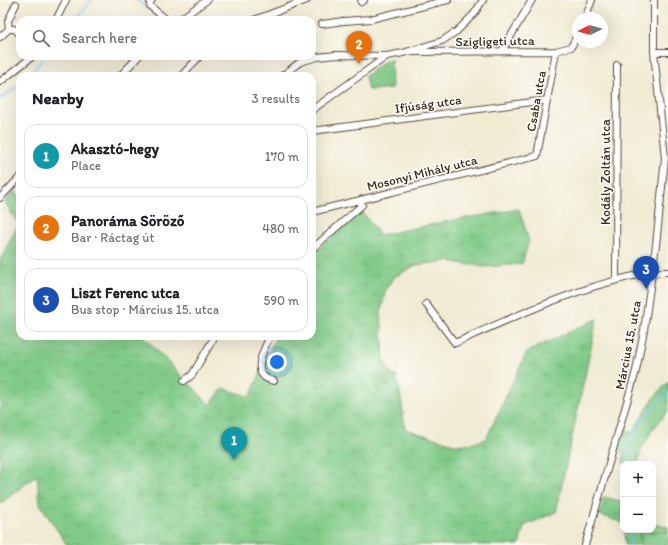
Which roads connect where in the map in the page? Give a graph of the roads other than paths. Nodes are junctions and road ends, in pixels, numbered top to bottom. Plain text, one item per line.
1 (66, 0) edge
2 (152, 0) edge
3 (207, 0) edge
4 (307, 0) edge
5 (448, 0) edge
6 (483, 0) edge
7 (532, 0) edge
8 (592, 0) edge
9 (654, 0) edge
10 (16, 4) dead end
11 (587, 12) edge
12 (58, 16) edge
13 (162, 16) edge
14 (184, 16) edge
15 (265, 16) edge
16 (322, 24) dead end
17 (9, 29) junction
18 (16, 31) edge
19 (0, 37) edge
20 (572, 45) edge
21 (502, 51) junction
22 (556, 51) junction
23 (654, 52) junction
24 (668, 52) edge
25 (403, 53) junction
26 (387, 56) junction
27 (316, 57) edge
28 (28, 60) edge
29 (136, 60) edge
30 (196, 60) edge
31 (307, 60) edge
32 (617, 65) dead end
33 (124, 72) edge
34 (185, 72) edge
35 (287, 72) edge
36 (0, 82) edge
37 (546, 100) junction
38 (316, 107) edge
39 (316, 130) edge
40 (538, 156) joint
41 (16, 181) edge
42 (0, 198) edge
43 (360, 200) junction
44 (316, 211) edge
45 (316, 245) edge
46 (652, 272) junction
47 (668, 272) edge
48 (616, 280) junction
49 (426, 304) dead end
50 (213, 340) edge
51 (268, 340) edge
52 (184, 381) dead end
53 (274, 381) dead end
54 (585, 545) edge

1 - 12 street
2 - 13 street
3 - 14 street
4 - 15 street
5 - 16 street
6 - 25 street
7 - 21 street
8 - 11 street
9 - 23 street, Március 15. utca
10 - 17 street
17 - 18 street
17 - 19 street
20 - 22 street, Szigligeti utca
21 - 22 street, Szigligeti utca
21 - 25 street, Szigligeti utca
22 - 37 street, Csaba utca
23 - 24 street
23 - 46 street, Március 15. utca
25 - 26 street
26 - 27 street
26 - 38 street
28 - 36 street
29 - 33 street
30 - 34 street
31 - 35 street
32 - 48 street, Kodály Zoltán utca
37 - 39 street, Ifjúság utca
37 - 40 street, Csaba utca
40 - 43 street, Mosonyi Mihály utca
41 - 42 street
43 - 44 street, Mosonyi Mihály utca
43 - 45 street
46 - 47 street
46 - 48 street
46 - 54 street, Március 15. utca
48 - 49 street
50 - 52 street
51 - 53 street

